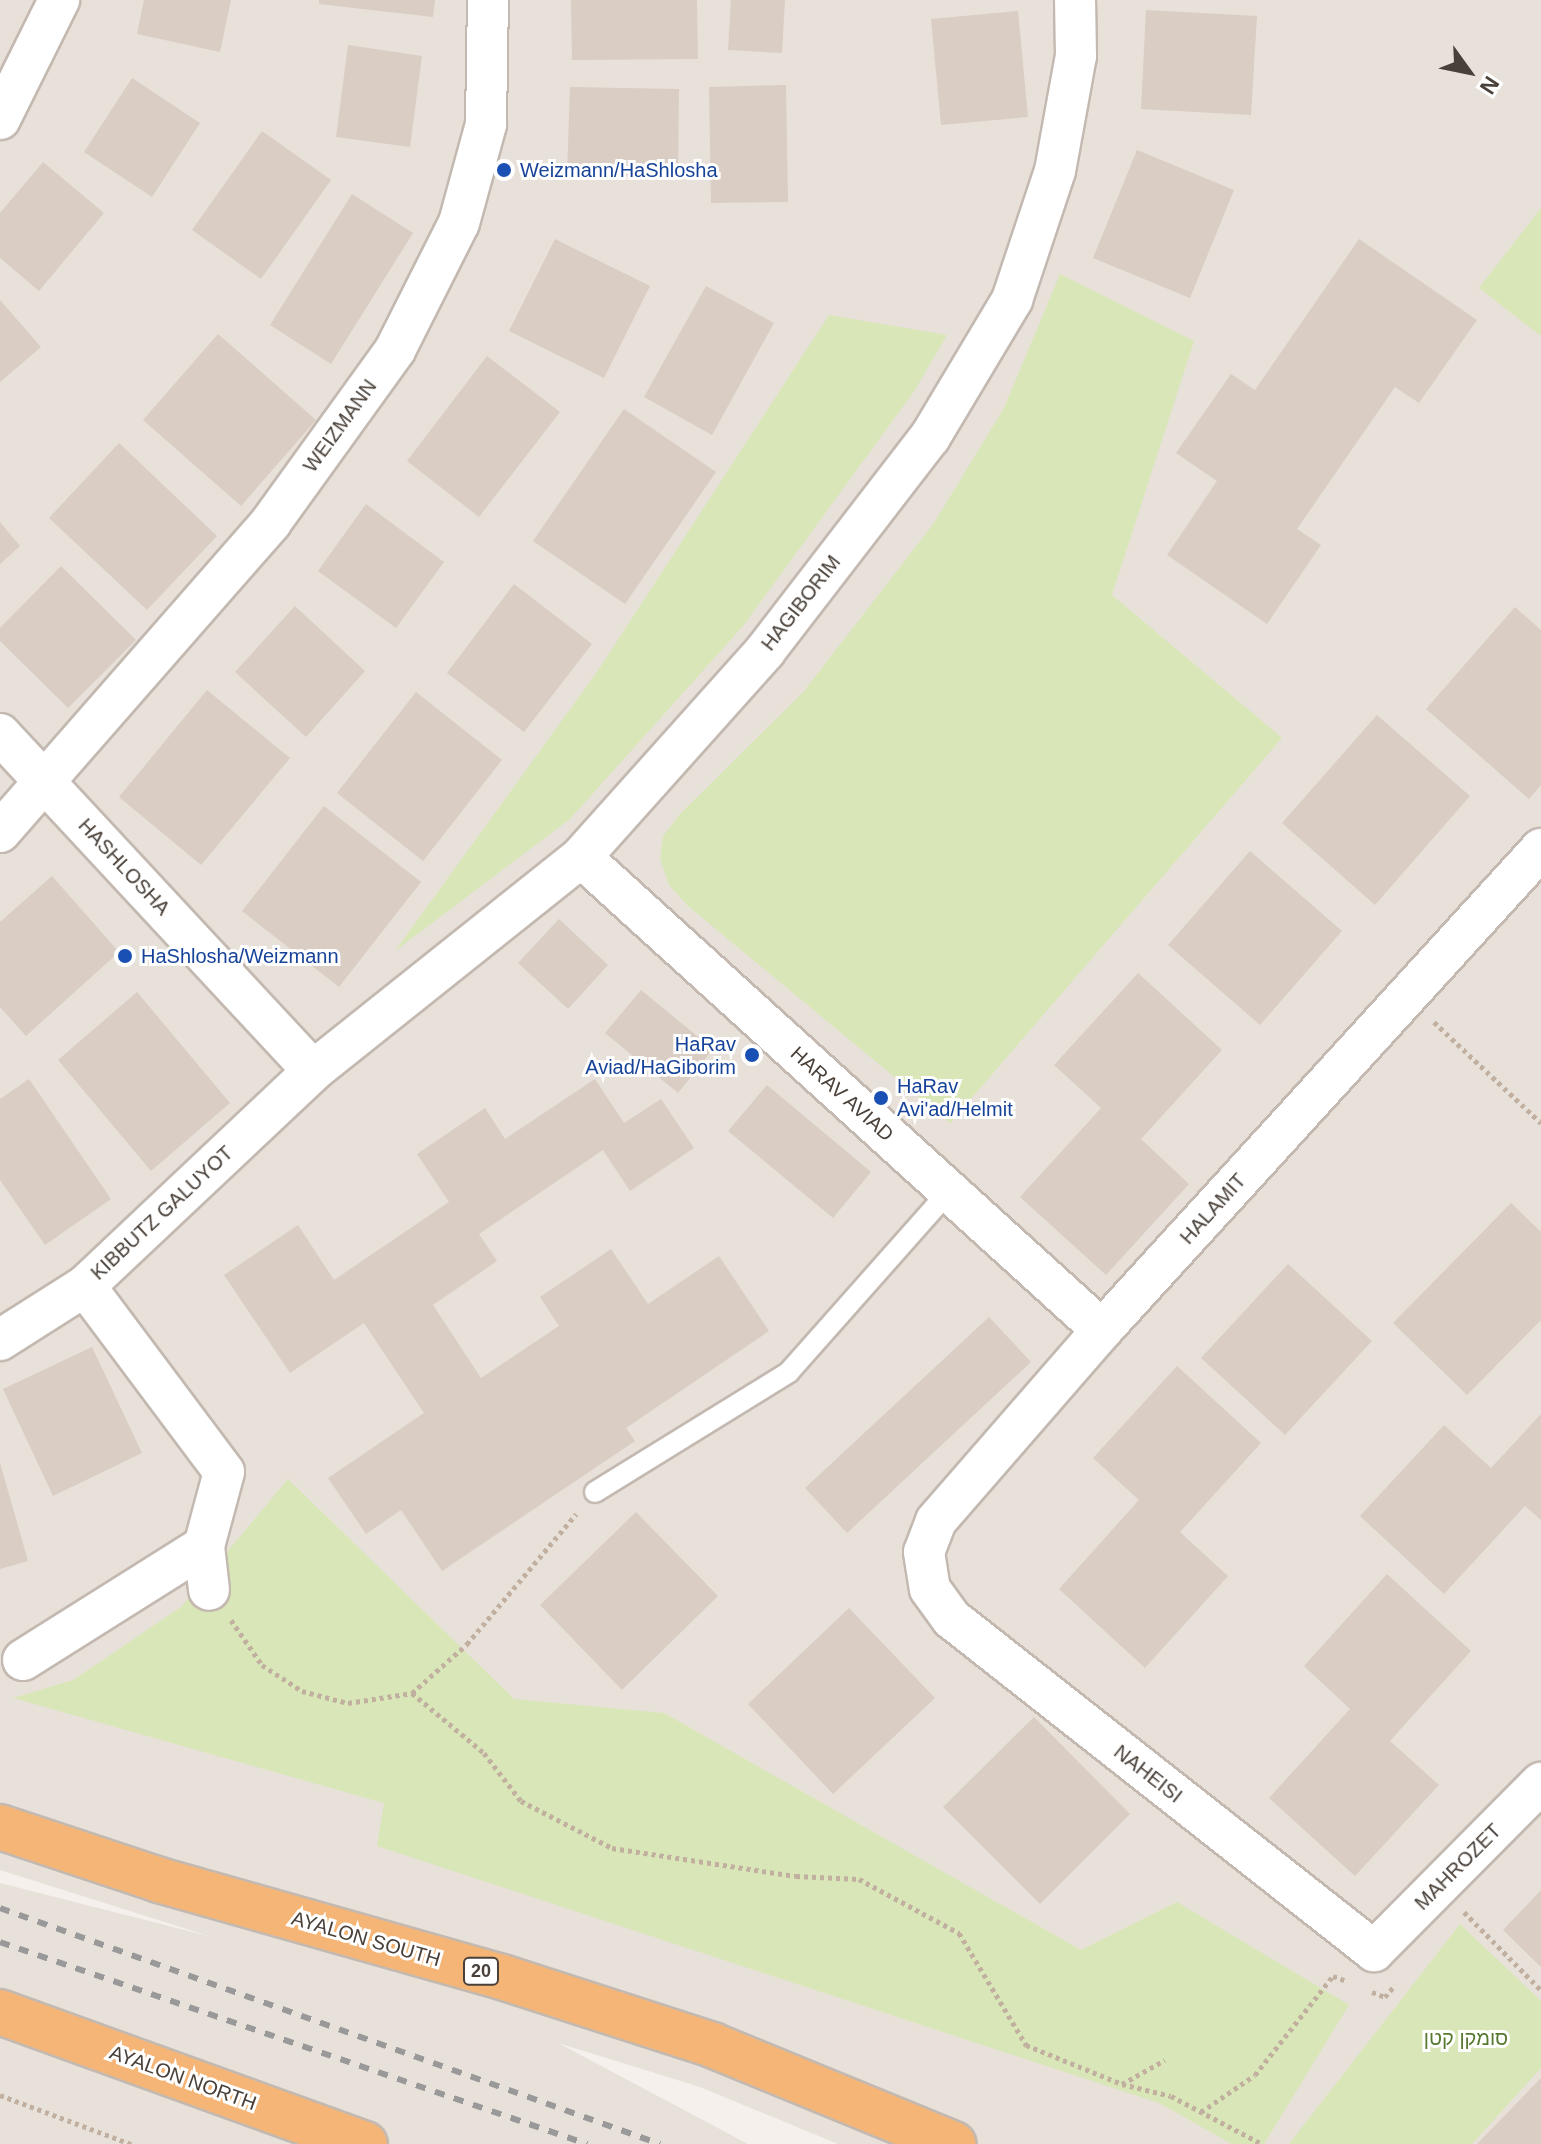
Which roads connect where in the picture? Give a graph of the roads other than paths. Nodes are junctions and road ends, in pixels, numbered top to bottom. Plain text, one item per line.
1 (59, 0) edge
2 (488, 0) edge
3 (1075, 0) edge
4 (0, 119) edge
5 (0, 734) edge
6 (47, 783) junction
7 (0, 832) edge
8 (1541, 849) edge
9 (581, 857) junction
10 (313, 1071) junction
11 (949, 1191) junction
12 (85, 1286) junction
13 (1102, 1330) junction
14 (0, 1340) edge
15 (595, 1492) road end
16 (204, 1546) junction
17 (930, 1589) joint
18 (209, 1590) road end
19 (23, 1660) dead end
20 (1541, 1783) edge
21 (0, 1827) edge
22 (1389, 1963) joint
23 (0, 2012) edge
24 (365, 2144) edge
25 (953, 2144) edge

1 - 4 street
2 - 6 street, WEIZMANN
3 - 9 street, HAGIBORIM
5 - 6 street, HASHLOSHA
6 - 7 street, WEIZMANN
6 - 10 street, HASHLOSHA
8 - 13 street, HALAMIT
9 - 10 street, HAGIBORIM
9 - 11 street, HARAV AVIAD
10 - 12 street, KIBBUTZ GALUYOT
11 - 13 street, HARAV AVIAD
11 - 15 lane
12 - 14 street, KIBBUTZ GALUYOT
12 - 16 street
13 - 17 street, HALAMIT
16 - 18 street
16 - 19 street
17 - 22 street, NAHEISI
20 - 22 street, MAHROZET
21 - 25 highway, AYALON SOUTH / 20
23 - 24 highway, AYALON NORTH

